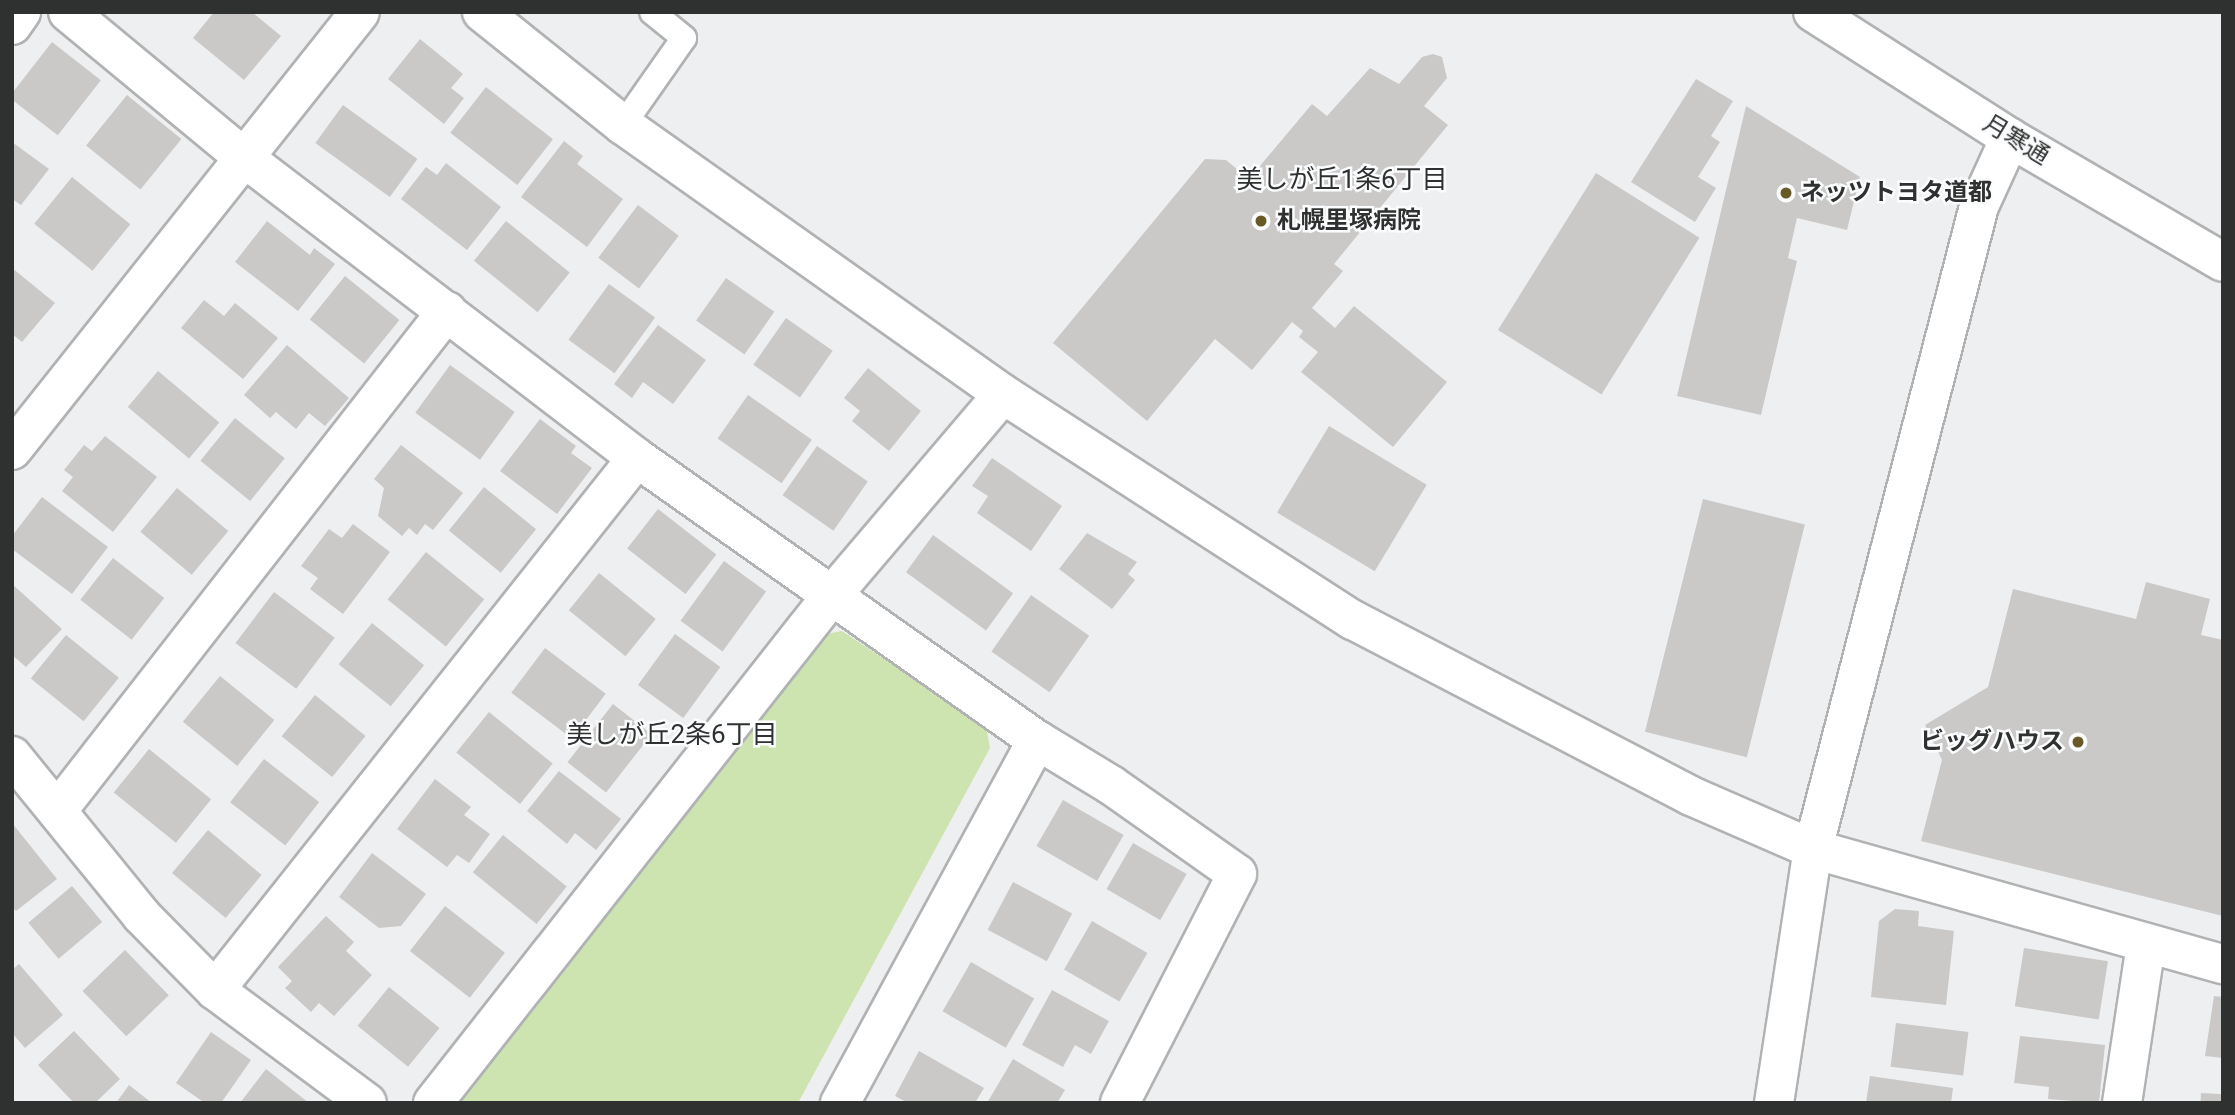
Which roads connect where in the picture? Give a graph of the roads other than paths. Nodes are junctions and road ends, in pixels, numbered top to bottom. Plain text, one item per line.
1 (21, 12) edge
2 (68, 12) edge
3 (360, 12) edge
4 (482, 12) edge
5 (652, 12) edge
6 (1813, 12) edge
7 (12, 25) edge
8 (623, 125) junction
9 (2010, 138) junction
10 (242, 156) junction
11 (2223, 262) edge
12 (447, 311) junction
13 (1003, 394) junction
14 (12, 450) edge
15 (637, 458) junction
16 (833, 594) junction
17 (1037, 740) junction
18 (12, 756) edge
19 (57, 811) junction
20 (1813, 849) junction
21 (2146, 944) junction
22 (2223, 964) edge
23 (215, 990) junction
24 (368, 1103) edge
25 (433, 1103) edge
26 (840, 1103) edge
27 (1120, 1103) edge
28 (1774, 1103) edge
29 (2122, 1103) edge

1 - 7 main road
2 - 10 main road
3 - 10 main road
4 - 8 main road
5 - 8 lane
6 - 9 main road, 月寒通
8 - 13 main road
9 - 11 main road, 月寒通
9 - 20 main road
10 - 12 main road
10 - 14 main road
12 - 15 main road
12 - 19 main road
13 - 16 main road
13 - 20 main road
15 - 16 main road
15 - 23 main road
16 - 17 main road
16 - 25 main road
17 - 26 main road
17 - 27 main road
18 - 19 main road
19 - 23 main road
20 - 21 main road
20 - 28 main road
21 - 22 main road
21 - 29 main road
23 - 24 main road

